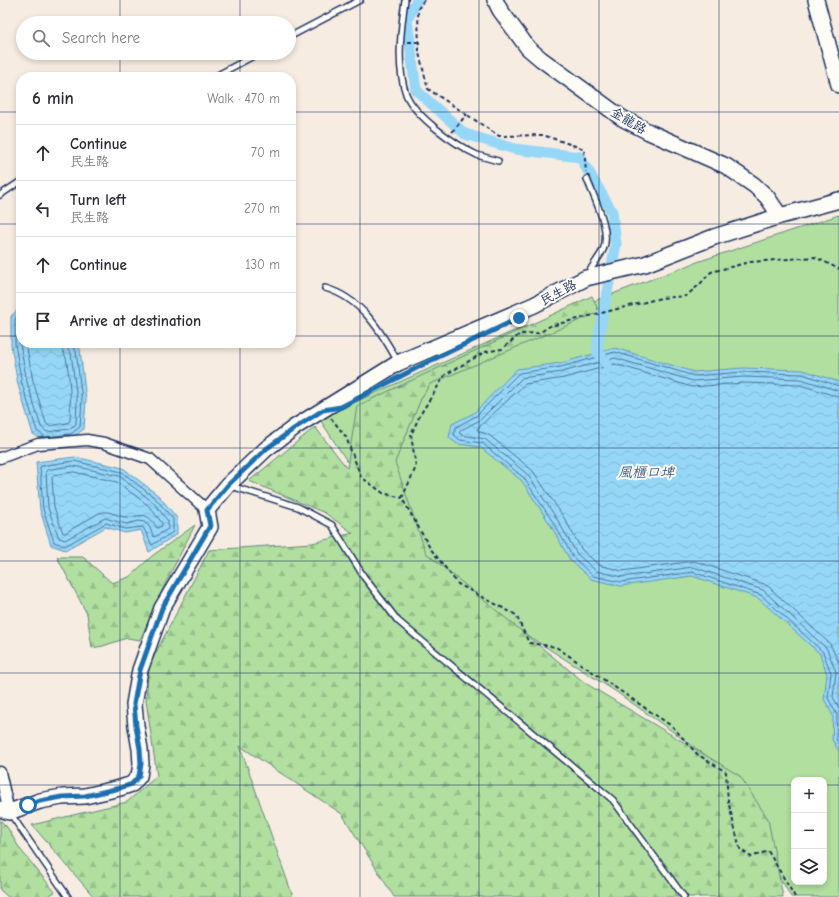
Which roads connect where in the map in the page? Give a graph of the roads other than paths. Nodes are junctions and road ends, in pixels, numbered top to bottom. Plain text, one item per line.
1 (360, 0) edge
2 (405, 0) edge
3 (495, 0) edge
4 (816, 0) edge
5 (296, 33) edge
6 (246, 60) edge
7 (223, 72) edge
8 (839, 85) edge
9 (498, 161) dead end
10 (587, 179) road end
11 (16, 184) edge
12 (0, 195) edge
13 (839, 200) edge
14 (780, 216) junction
15 (585, 281) junction
16 (325, 288) dead end
17 (398, 363) junction
18 (0, 458) edge
19 (228, 485) junction
20 (207, 510) junction
21 (0, 772) edge
22 (5, 810) edge
23 (68, 897) edge
24 (684, 897) edge

1 - 5 lane
2 - 9 lane
3 - 14 street, 金龍路
4 - 8 street
6 - 7 lane
10 - 15 lane
11 - 12 lane
13 - 14 street, 民生路
14 - 15 street, 民生路
15 - 17 street, 民生路
16 - 17 lane
17 - 19 street, 民生路
18 - 20 street
19 - 20 street, 民生路
19 - 24 lane
20 - 22 street
21 - 22 street
22 - 23 lane

